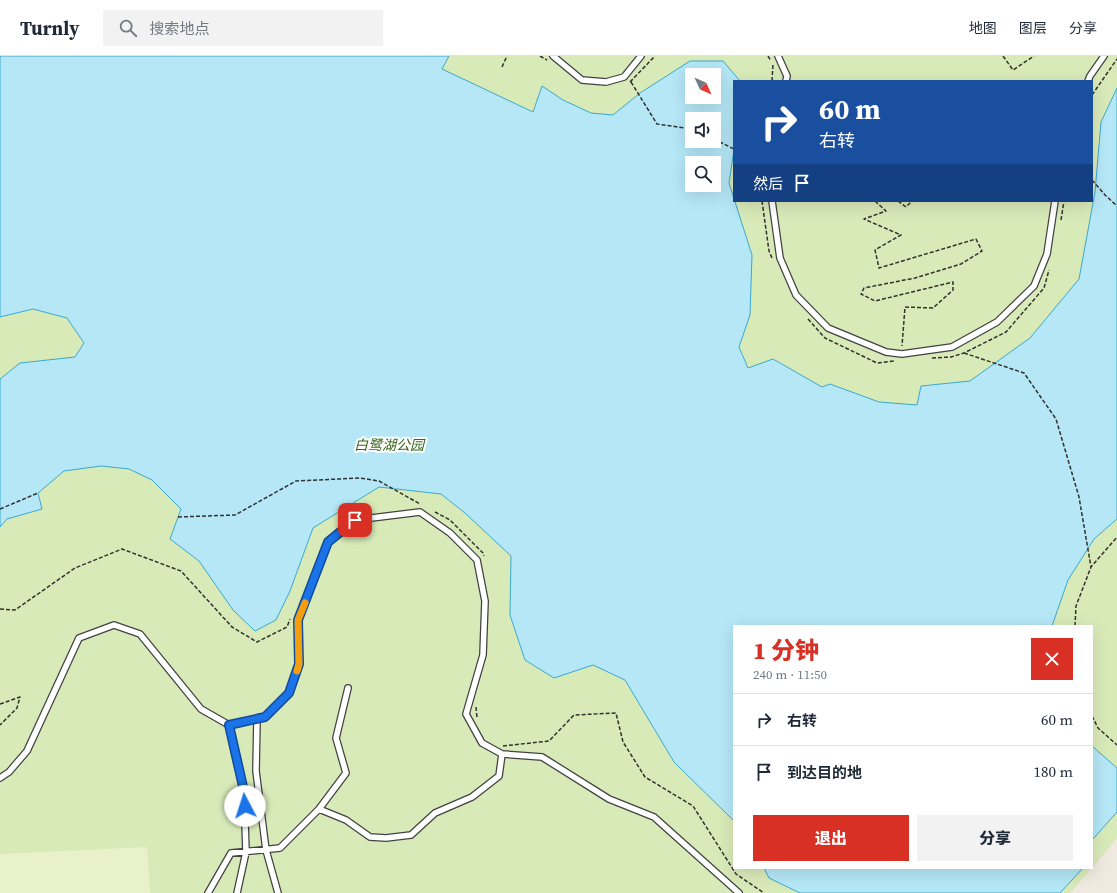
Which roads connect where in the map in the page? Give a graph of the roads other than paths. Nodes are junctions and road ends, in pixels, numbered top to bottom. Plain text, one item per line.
1 (553, 56) edge
2 (642, 56) edge
3 (778, 56) edge
4 (1104, 56) edge
5 (786, 80) edge
6 (1088, 80) edge
7 (772, 202) edge
8 (1055, 202) edge
9 (348, 688) dead end
10 (257, 719) junction
11 (229, 725) junction
12 (502, 754) junction
13 (0, 778) edge
14 (319, 809) junction
15 (266, 850) junction
16 (246, 852) junction
17 (208, 893) edge
18 (237, 893) edge
19 (278, 893) edge
20 (739, 893) edge

1 - 2 lane
3 - 5 lane
4 - 6 lane
7 - 8 lane
9 - 14 lane
10 - 11 lane
10 - 12 lane
10 - 15 lane
11 - 13 lane
11 - 16 lane
12 - 14 lane
12 - 20 lane
14 - 15 lane
15 - 16 lane
15 - 19 lane
16 - 17 lane
16 - 18 lane

